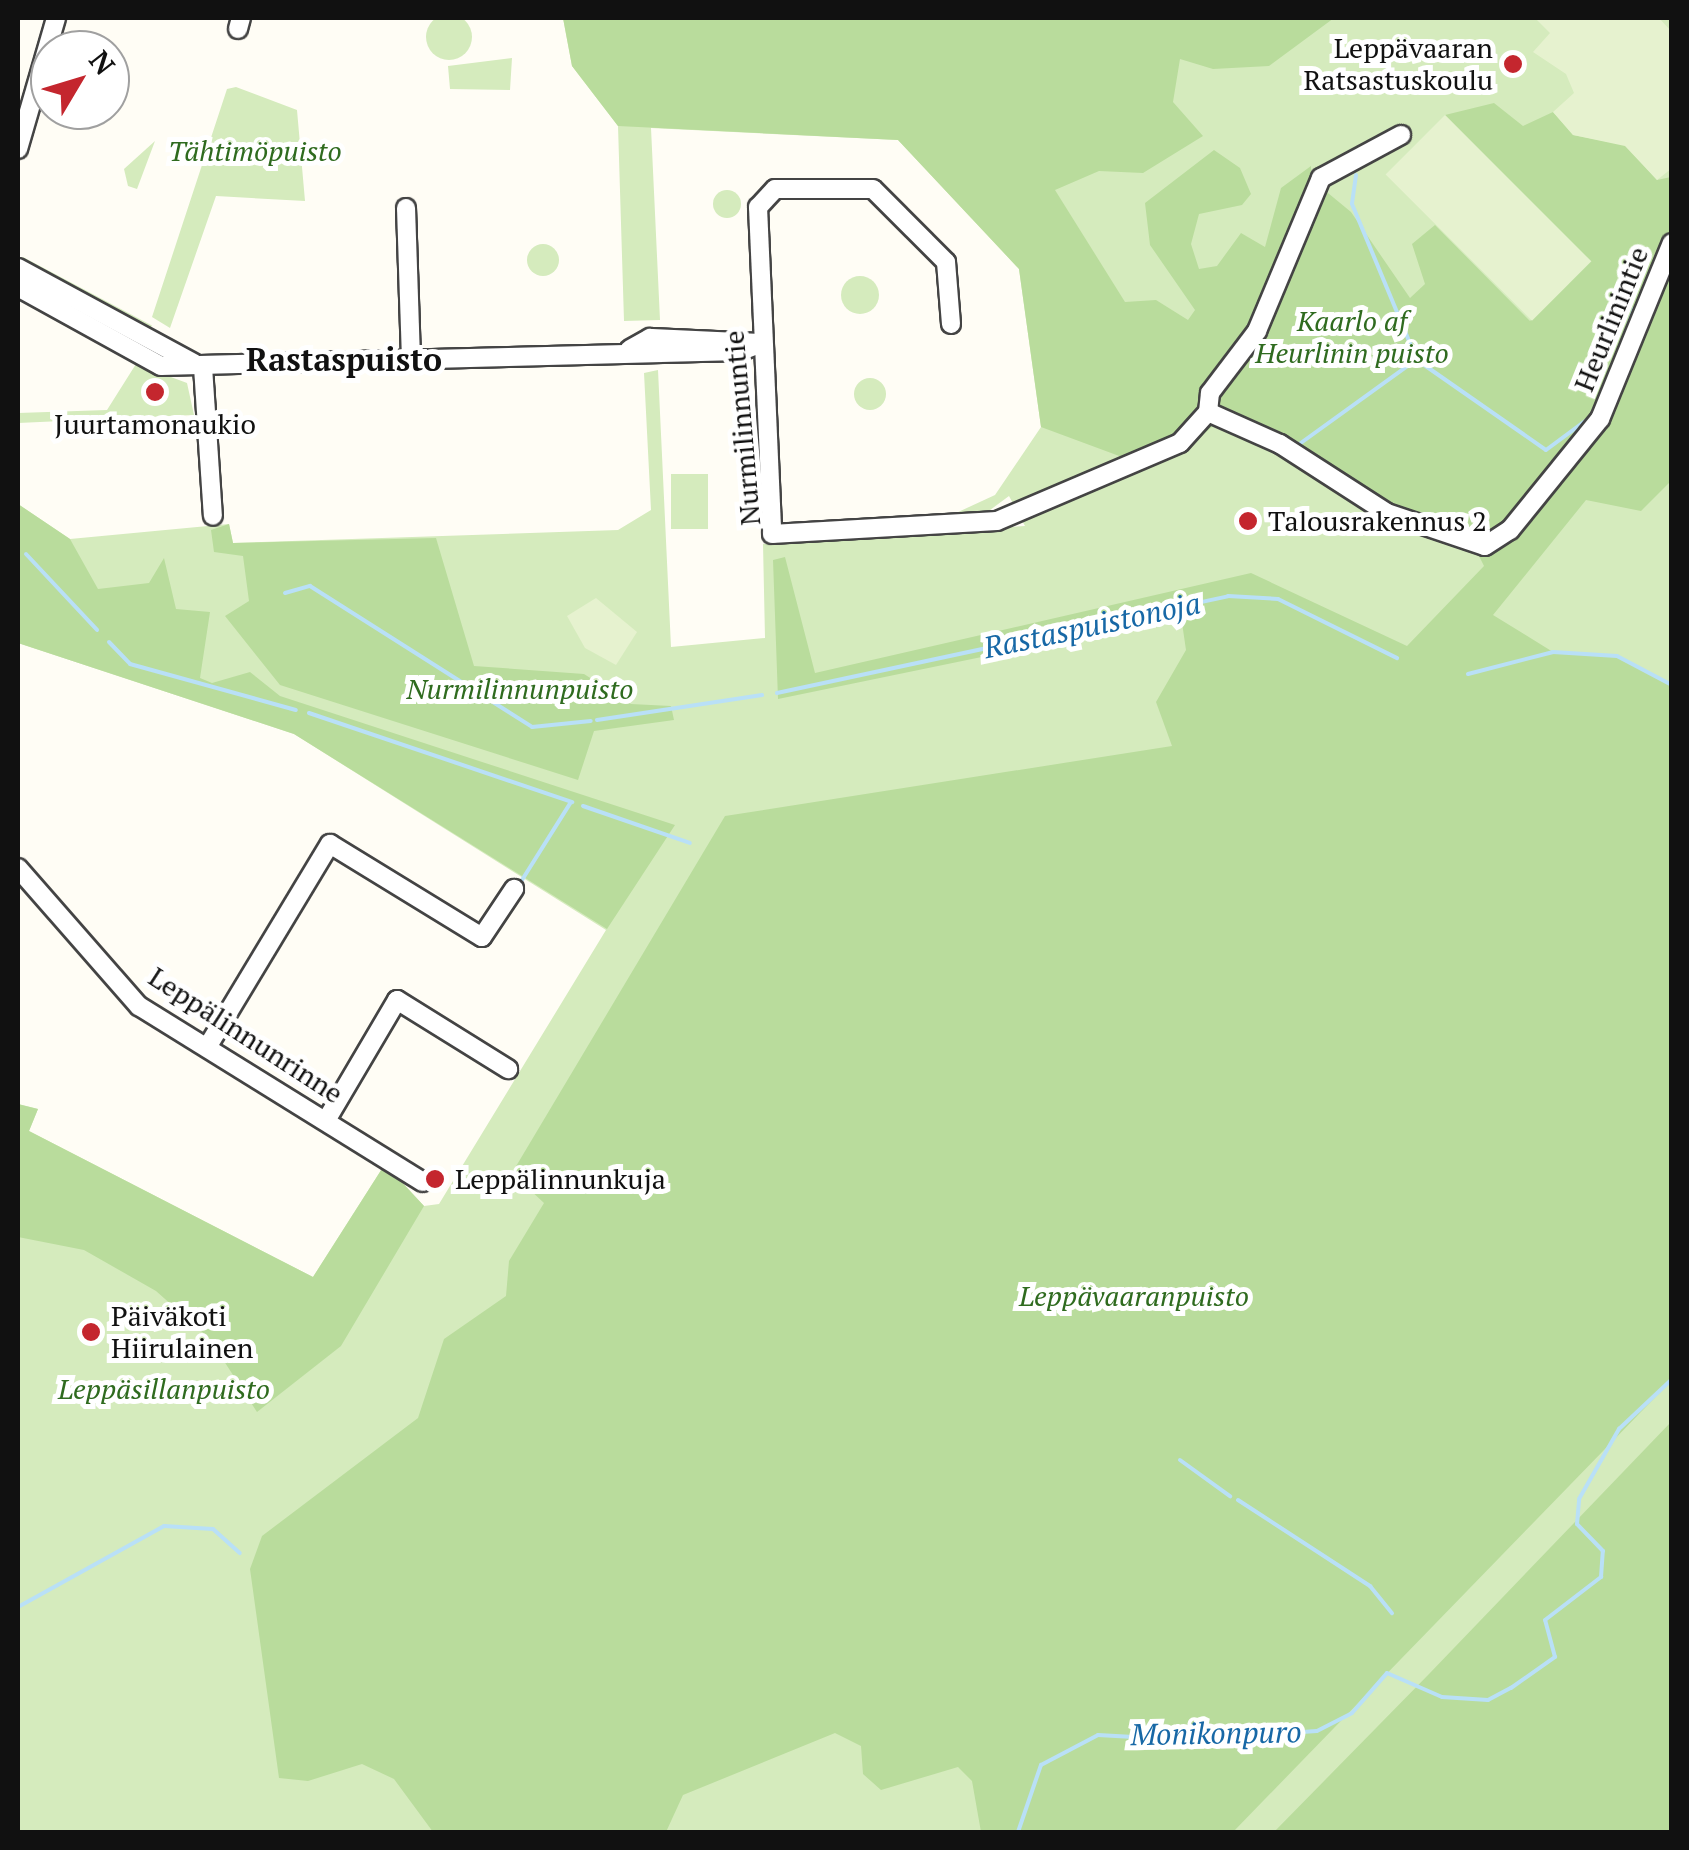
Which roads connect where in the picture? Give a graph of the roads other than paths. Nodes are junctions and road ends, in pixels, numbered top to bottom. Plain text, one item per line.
1 (56, 18) edge
2 (1401, 134) dead end
3 (18, 149) edge
4 (406, 208) dead end
5 (1672, 243) edge
6 (18, 268) edge
7 (18, 287) edge
8 (951, 324) dead end
9 (762, 343) junction
10 (411, 359) junction
11 (204, 367) junction
12 (1208, 412) junction
13 (212, 516) dead end
14 (18, 868) edge
15 (514, 889) dead end
16 (208, 1046) junction
17 (508, 1070) dead end
18 (327, 1119) junction
19 (423, 1182) dead end

1 - 3 street
2 - 12 street
4 - 10 street
5 - 12 street, Heurlinintie
6 - 11 street
7 - 11 street
8 - 9 street, Nurmilinnuntie
9 - 10 street
9 - 12 street, Nurmilinnuntie
10 - 11 street
11 - 13 street
14 - 16 street, Leppälinnunrinne
15 - 16 street
16 - 18 street, Leppälinnunrinne
17 - 18 street
18 - 19 street, Leppälinnunrinne

